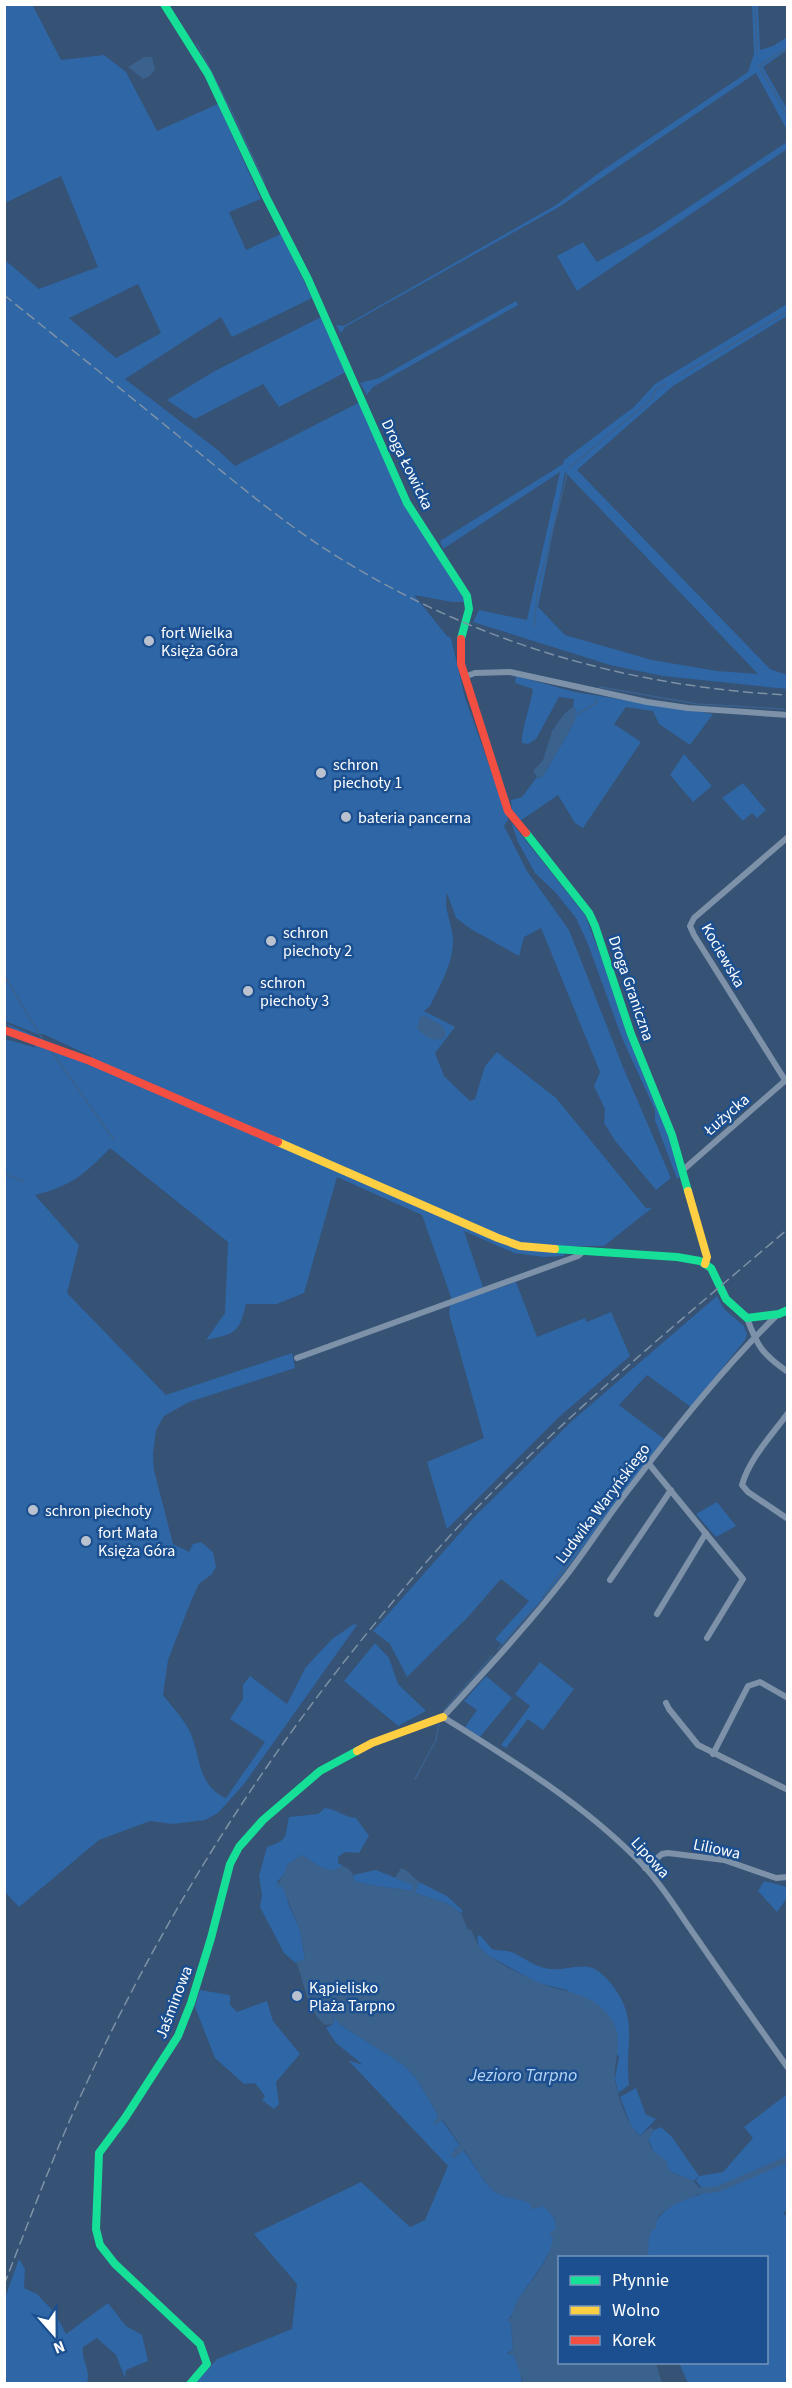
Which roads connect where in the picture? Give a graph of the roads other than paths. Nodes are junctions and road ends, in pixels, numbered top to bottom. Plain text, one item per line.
1 (165, 4) edge
2 (464, 677) junction
3 (788, 715) edge
4 (788, 837) edge
5 (4, 1030) edge
6 (786, 1079) edge
7 (682, 1170) junction
8 (585, 1250) junction
9 (705, 1264) junction
10 (788, 1310) edge
11 (779, 1314) junction
12 (747, 1318) junction
13 (754, 1338) junction
14 (297, 1358) dead end
15 (788, 1372) edge
16 (788, 1413) edge
17 (649, 1464) junction
18 (671, 1490) junction
19 (786, 1518) edge
20 (706, 1533) junction
21 (610, 1580) dead end
22 (657, 1614) dead end
23 (707, 1638) dead end
24 (788, 1698) edge
25 (666, 1703) dead end
26 (443, 1717) junction
27 (713, 1754) junction
28 (788, 1790) edge
29 (645, 1868) junction
30 (788, 1877) edge
31 (788, 2068) edge
32 (190, 2384) edge

1 - 2 street, Droga Łowicka
2 - 3 street
2 - 7 street, Droga Graniczna
4 - 6 street, Kociewska
5 - 8 street
6 - 7 street, Łużycka
7 - 9 street, Droga Graniczna
8 - 9 street
8 - 14 street
9 - 12 street, Droga Graniczna
10 - 11 street, Ludwika Waryńskiego
11 - 12 street
11 - 13 street, Ludwika Waryńskiego
12 - 13 street, Droga Graniczna
13 - 15 street, Droga Graniczna
13 - 17 street, Ludwika Waryńskiego
16 - 19 street
17 - 18 street
17 - 26 street, Ludwika Waryńskiego
18 - 20 street
18 - 21 street
20 - 22 street
20 - 23 street
24 - 27 street
25 - 27 street
26 - 29 street, Lipowa
26 - 32 street, Jaśminowa
27 - 28 street
29 - 30 street, Liliowa
29 - 31 street, Lipowa

